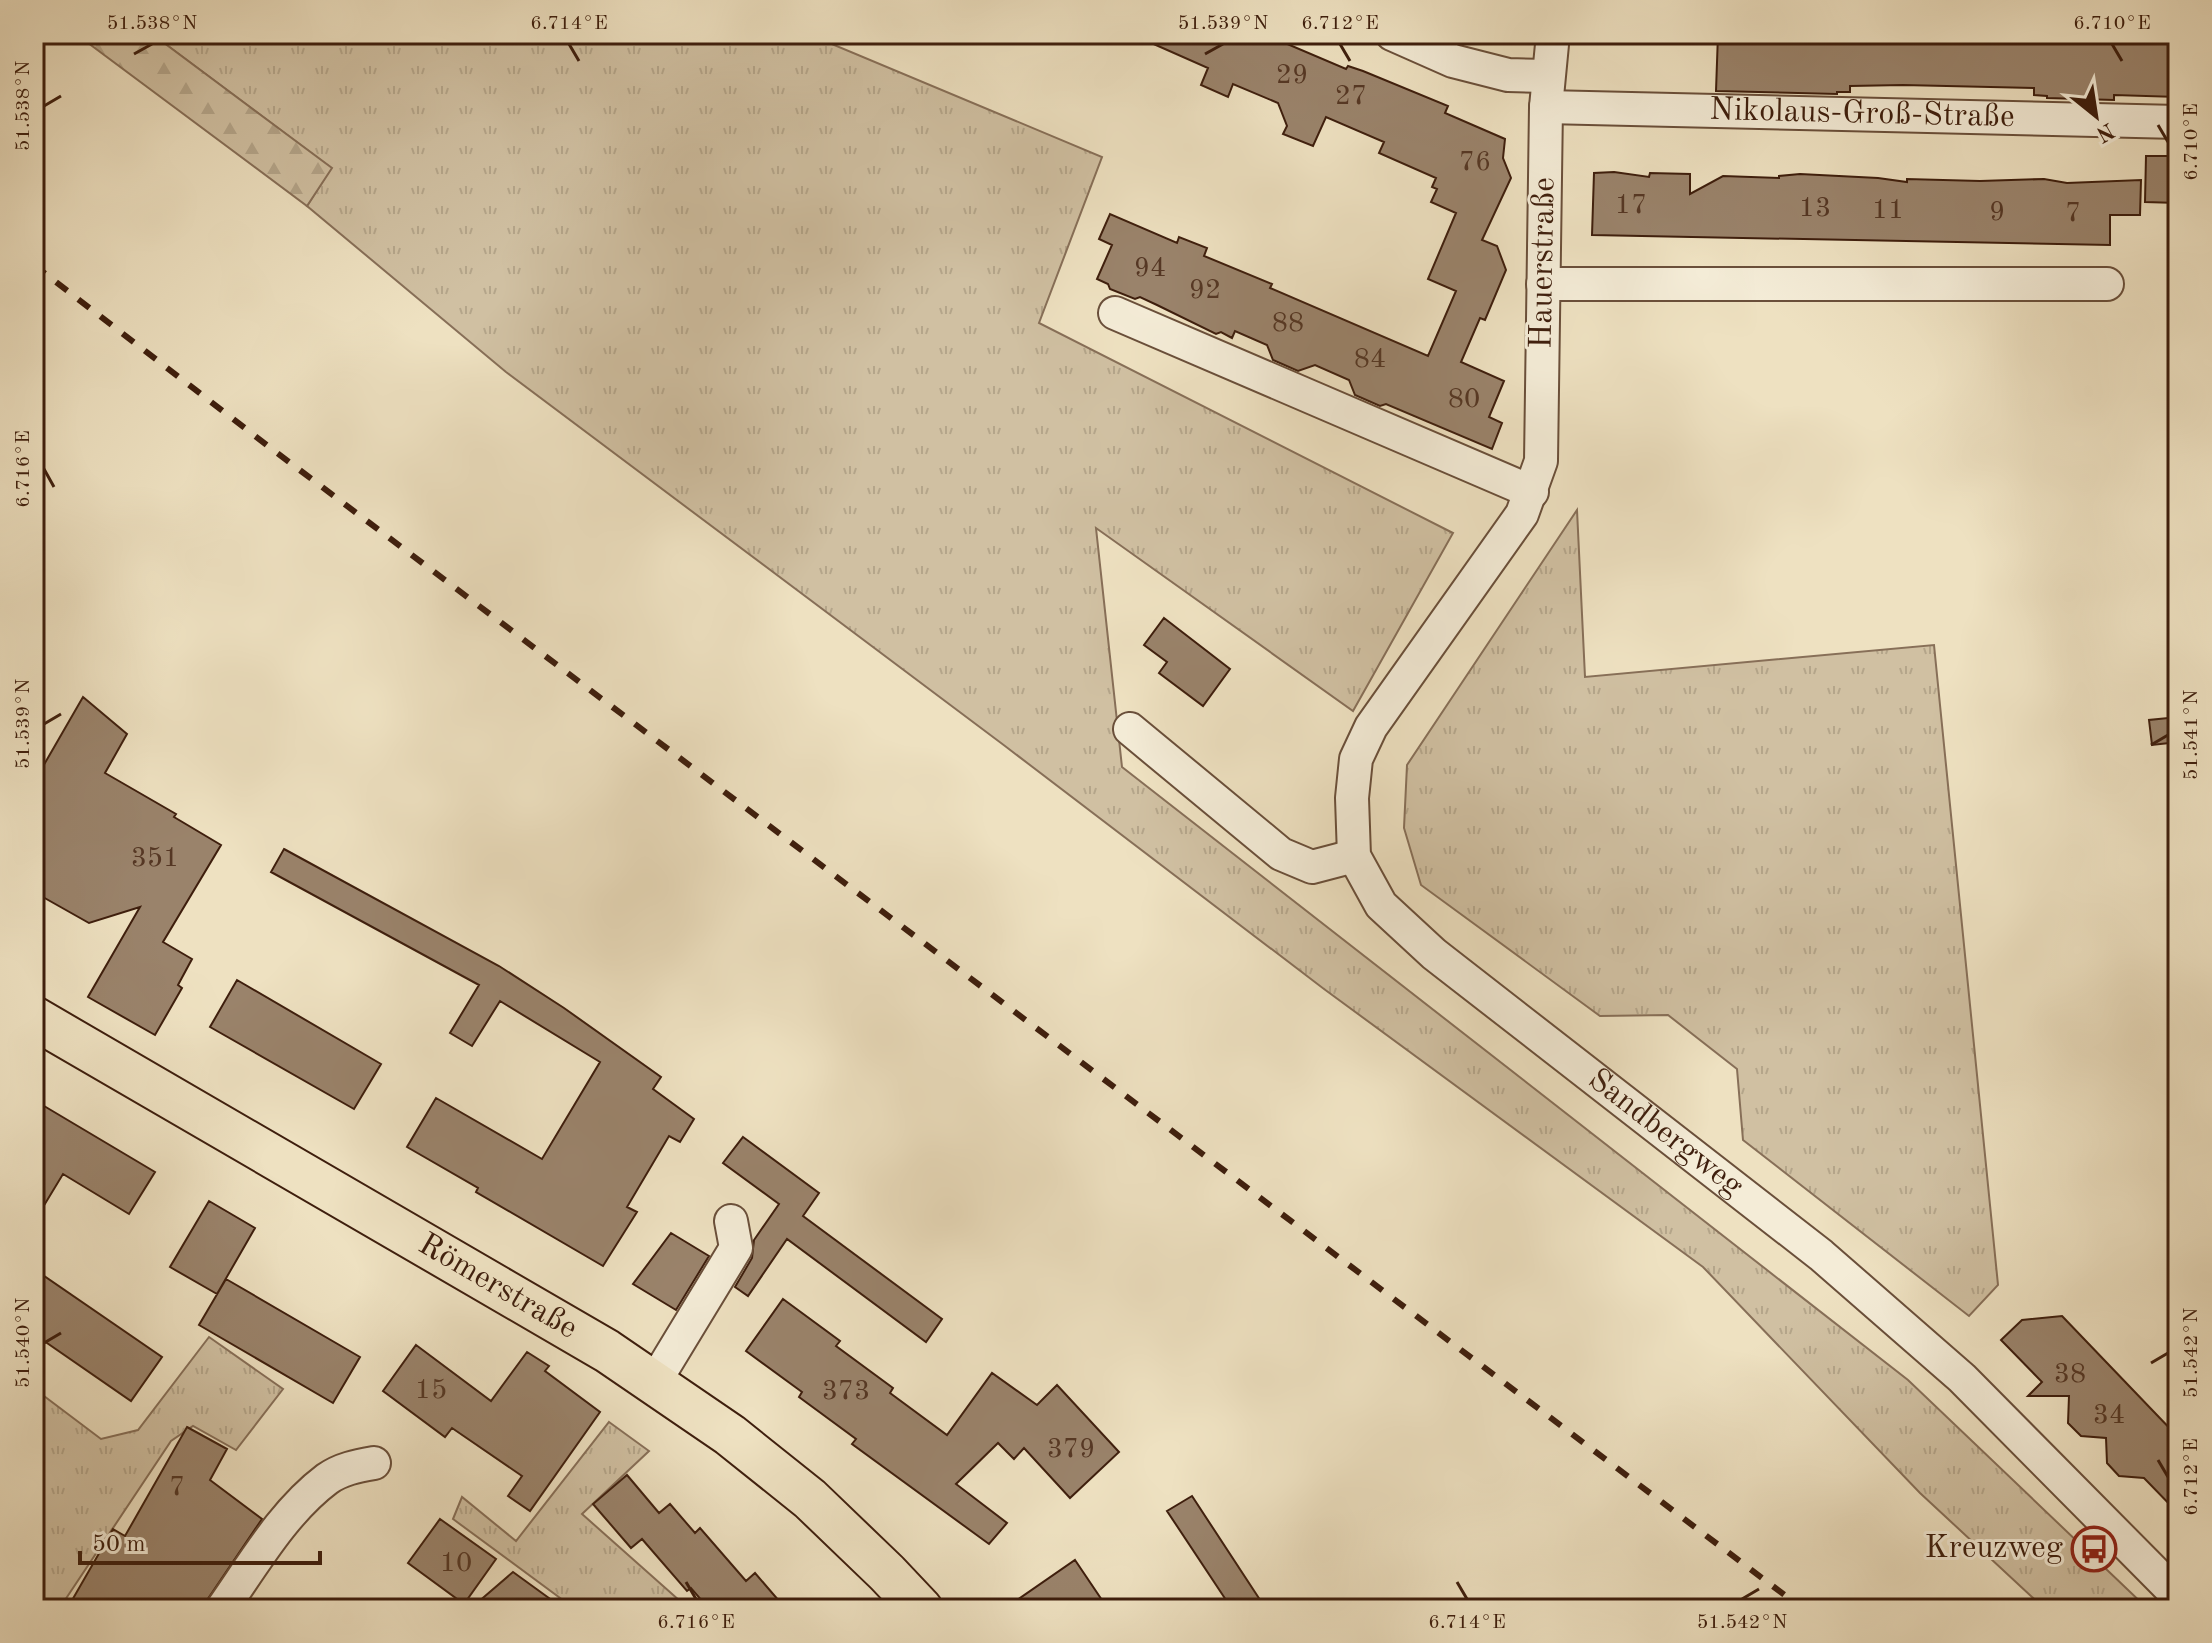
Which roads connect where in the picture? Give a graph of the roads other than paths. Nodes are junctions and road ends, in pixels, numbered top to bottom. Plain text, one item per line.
1 (1392, 34) edge
2 (1553, 34) edge
3 (1546, 91) junction
4 (2178, 122) edge
5 (1543, 284) junction
6 (2107, 284) dead end
7 (1115, 313) dead end
8 (1532, 492) junction
9 (1130, 729) dead end
10 (1354, 856) junction
11 (34, 1018) edge
12 (731, 1221) dead end
13 (654, 1383) junction
14 (374, 1463) dead end
15 (2178, 1596) edge
16 (222, 1609) edge
17 (921, 1609) edge

1 - 3 street, Nikolaus-Groß-Straße
2 - 3 street, Hauerstraße
3 - 4 street, Nikolaus-Groß-Straße
3 - 5 street, Hauerstraße
5 - 6 street
5 - 8 street, Hauerstraße
7 - 8 street
8 - 10 street, Hauerstraße
9 - 10 street
10 - 15 street, Sandbergweg
11 - 13 main road, Römerstraße
12 - 13 street
13 - 17 main road, Römerstraße
14 - 16 street

